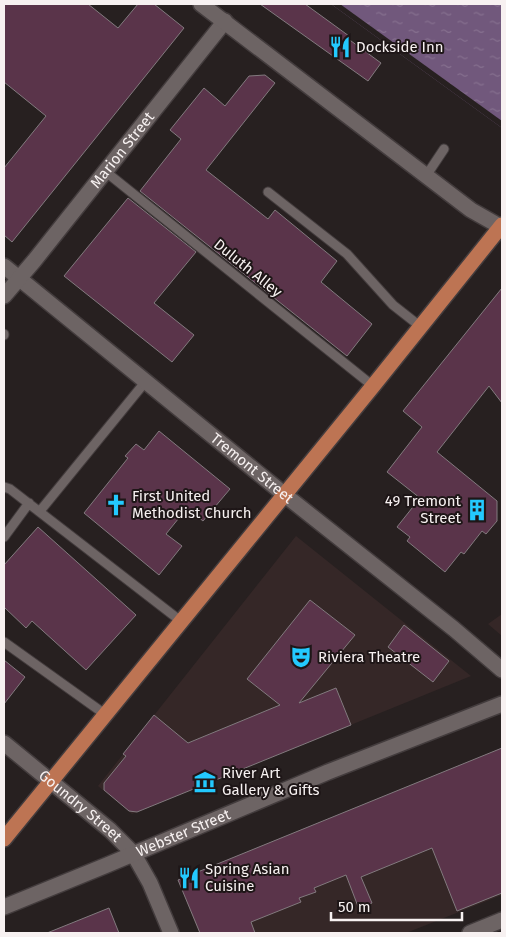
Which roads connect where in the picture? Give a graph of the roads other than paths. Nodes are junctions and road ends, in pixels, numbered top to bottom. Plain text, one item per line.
1 (201, 4) edge
2 (225, 21) junction
3 (444, 149) dead end
4 (106, 172) junction
5 (426, 176) junction
6 (268, 192) dead end
7 (502, 227) edge
8 (4, 266) edge
9 (19, 278) junction
10 (4, 296) edge
11 (422, 327) junction
12 (146, 381) junction
13 (373, 386) junction
14 (4, 487) edge
15 (285, 495) junction
16 (29, 503) junction
17 (40, 511) junction
18 (4, 537) edge
19 (182, 622) junction
20 (4, 642) edge
21 (502, 670) edge
22 (502, 704) edge
23 (106, 715) junction
24 (4, 743) edge
25 (51, 782) junction
26 (4, 839) edge
27 (134, 853) junction
28 (4, 907) edge
29 (502, 920) edge
30 (171, 933) edge
31 (470, 933) edge

1 - 2 street
2 - 4 street, Marion Street
2 - 5 street
3 - 5 lane
4 - 9 street, Marion Street
4 - 13 lane, Duluth Alley
5 - 7 street
6 - 11 lane
7 - 11 main road
8 - 9 street, Tremont Street
9 - 10 street, Marion Street
9 - 12 street, Tremont Street
11 - 13 main road
12 - 15 street, Tremont Street
12 - 17 lane
13 - 15 main road
14 - 16 lane
15 - 19 main road
15 - 21 street, Tremont Street
16 - 17 lane
16 - 18 lane
17 - 19 lane
19 - 23 main road
20 - 23 lane
22 - 27 street, Webster Street
23 - 25 main road
24 - 25 street, Goundry Street
25 - 26 main road
25 - 27 street, Goundry Street
27 - 28 street, Webster Street
27 - 30 street, Goundry Street
29 - 31 street

